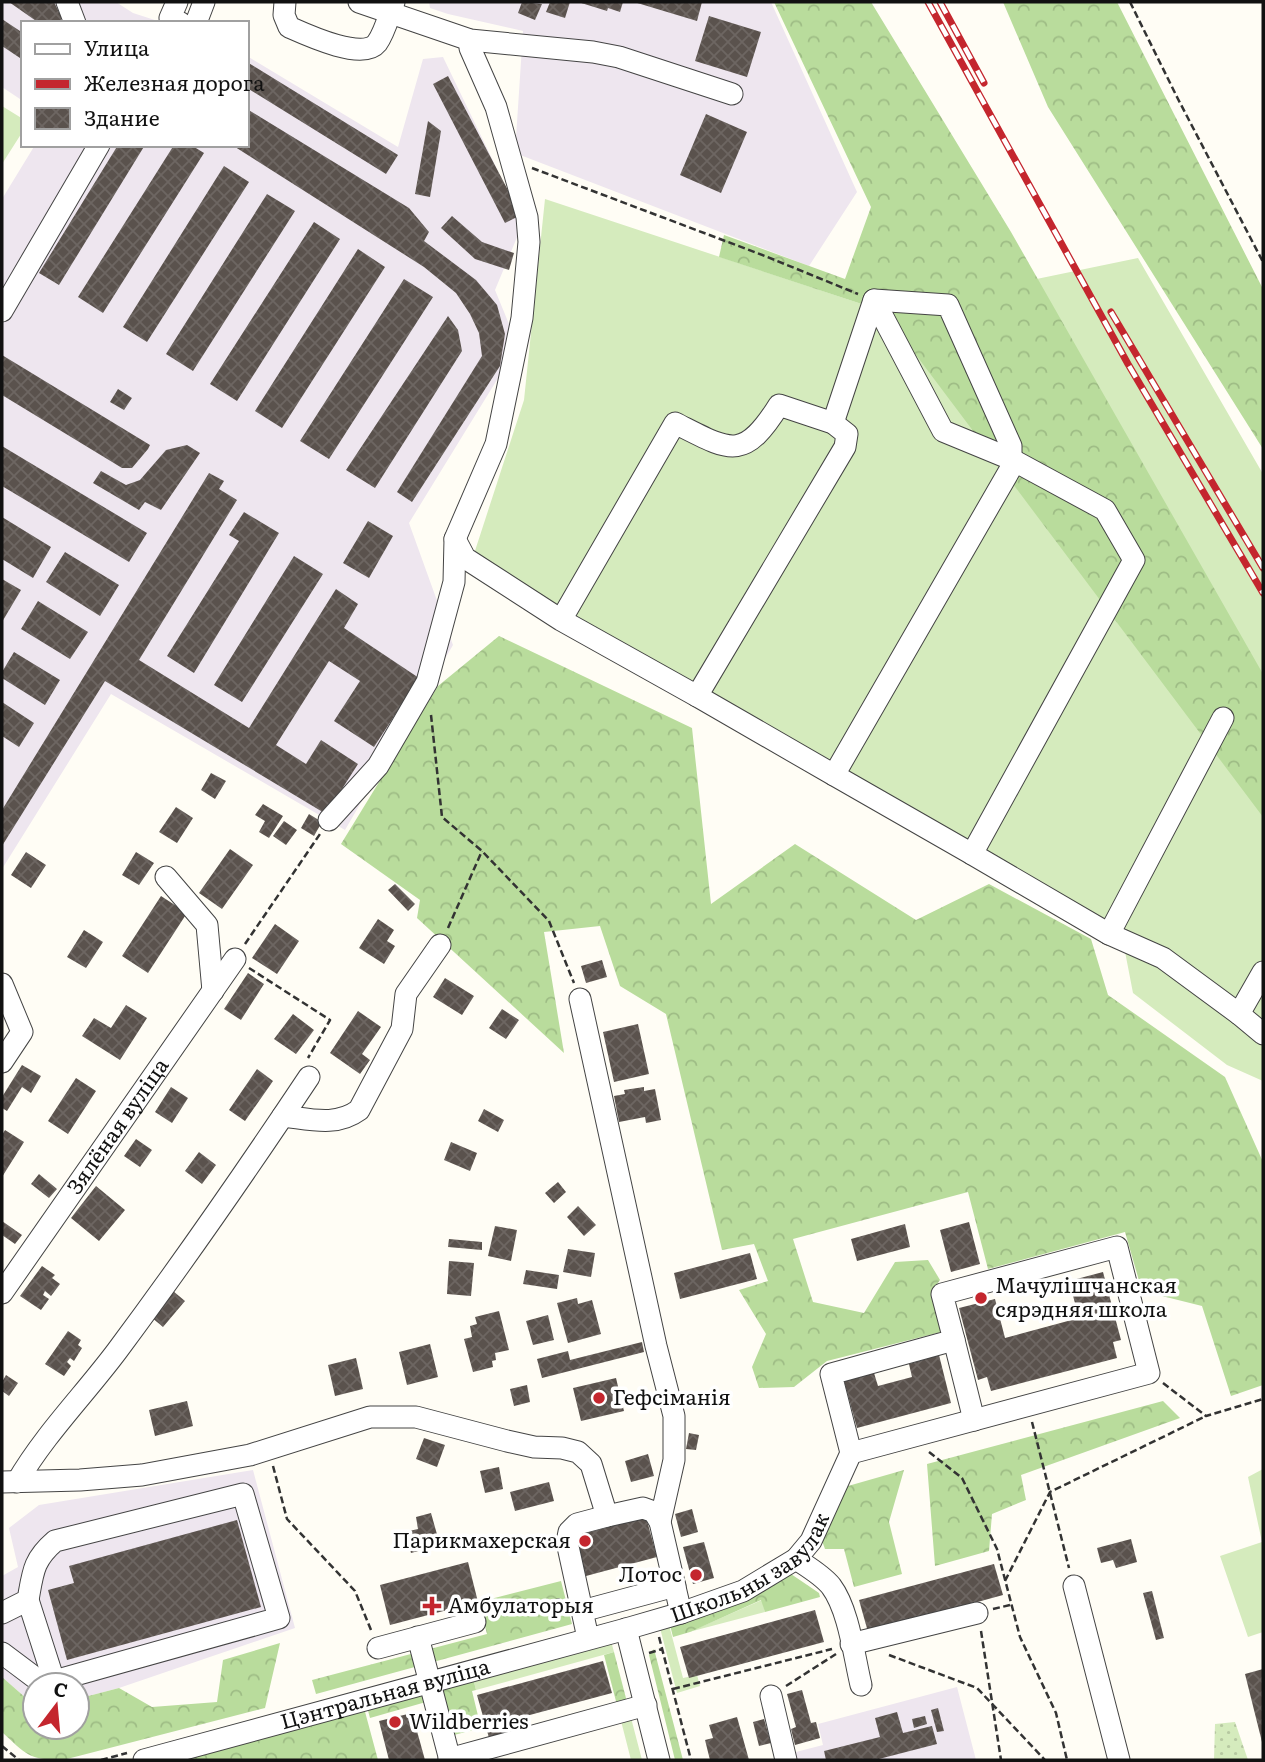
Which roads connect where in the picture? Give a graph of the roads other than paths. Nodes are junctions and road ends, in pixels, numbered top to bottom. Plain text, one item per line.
1 (67, 2) edge
2 (177, 2) edge
3 (204, 2) edge
4 (285, 2) edge
5 (359, 2) edge
6 (392, 7) edge
7 (74, 21) edge
8 (177, 21) edge
9 (197, 21) edge
10 (470, 40) junction
11 (732, 94) dead end
12 (98, 147) edge
13 (874, 300) junction
14 (2, 311) edge
15 (833, 423) junction
16 (1011, 459) junction
17 (455, 539) junction
18 (561, 620) junction
19 (697, 696) junction
20 (1223, 718) dead end
21 (834, 775) junction
22 (330, 820) road end
23 (972, 854) junction
24 (166, 877) dead end
25 (1109, 934) junction
26 (440, 945) road end
27 (234, 959) road end
28 (1263, 972) edge
29 (2, 984) edge
30 (212, 991) junction
31 (580, 999) road end
32 (1239, 1014) junction
33 (1263, 1034) edge
34 (2, 1062) edge
35 (309, 1077) road end
36 (283, 1116) junction
37 (2, 1293) edge
38 (954, 1340) junction
39 (974, 1420) junction
40 (848, 1462) junction
41 (9, 1482) edge
42 (607, 1516) junction
43 (660, 1522) junction
44 (796, 1559) junction
45 (1074, 1586) road end
46 (675, 1587) junction
47 (28, 1600) junction
48 (580, 1602) junction
49 (2, 1613) edge
50 (681, 1613) junction
51 (977, 1613) road end
52 (475, 1622) road end
53 (626, 1629) junction
54 (418, 1637) junction
55 (588, 1638) junction
56 (851, 1644) junction
57 (378, 1648) road end
58 (2, 1653) edge
59 (25, 1671) edge
60 (51, 1671) edge
61 (90, 1671) edge
62 (429, 1681) junction
63 (861, 1685) dead end
64 (771, 1696) road end
65 (646, 1705) junction
66 (144, 1760) edge
67 (449, 1760) edge
68 (660, 1760) edge
69 (786, 1760) edge
70 (1119, 1760) edge

1 - 7 street
2 - 8 street
3 - 9 street
4 - 6 street
5 - 6 street
6 - 10 street
10 - 11 street
10 - 17 street
12 - 14 street
13 - 15 street
13 - 16 street
13 - 16 street
15 - 18 street
15 - 19 street
16 - 21 street
16 - 23 street
17 - 18 street
17 - 22 street
18 - 19 street
19 - 21 street
20 - 25 street
21 - 23 street
23 - 25 street
24 - 30 street
25 - 32 street
26 - 36 street
27 - 30 street, Зялёная вуліца
28 - 32 street
29 - 34 street
30 - 37 street, Зялёная вуліца
31 - 43 street
32 - 33 street
35 - 36 street
36 - 41 street
38 - 39 street
38 - 39 street
38 - 40 street
39 - 40 street
40 - 44 street, Школьны завулак
41 - 42 street
42 - 43 street
42 - 48 street
43 - 46 street
44 - 50 street, Школьны завулак
44 - 56 street
45 - 70 street
46 - 48 street
46 - 50 street
47 - 49 street
47 - 60 street
47 - 61 street
48 - 55 street
50 - 53 street, Школьны завулак
51 - 56 street
52 - 54 street
53 - 55 street, Цэнтральная вуліца
53 - 65 street
54 - 57 street
54 - 62 street
55 - 62 street, Цэнтральная вуліца
56 - 63 street
58 - 59 street
62 - 66 street, Цэнтральная вуліца
62 - 67 street
64 - 69 street
65 - 67 street
65 - 68 street

